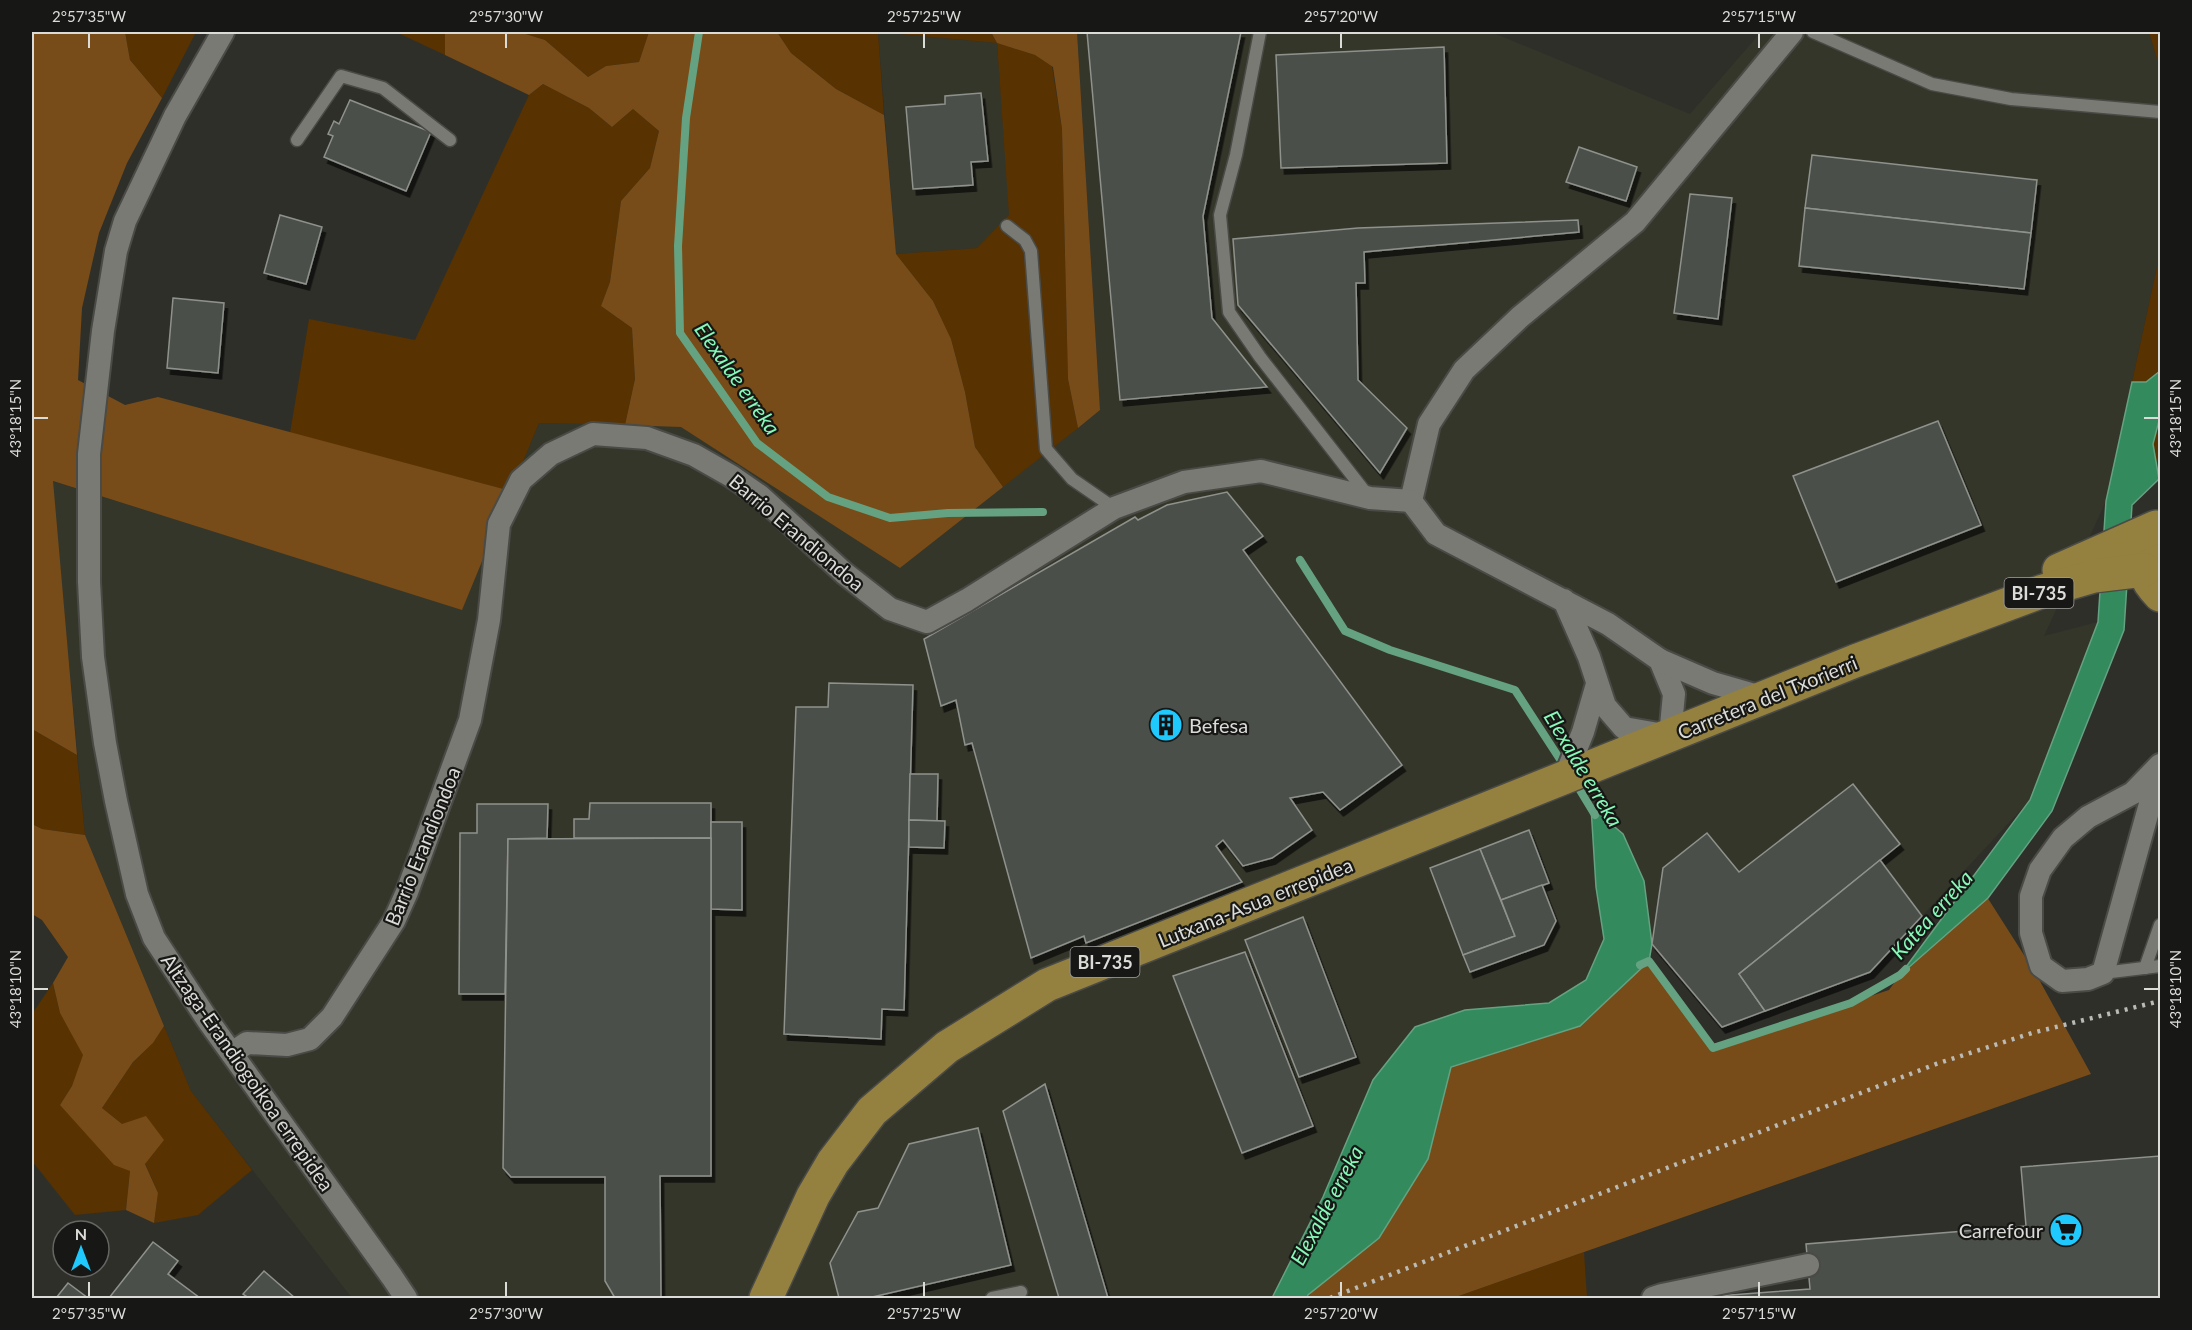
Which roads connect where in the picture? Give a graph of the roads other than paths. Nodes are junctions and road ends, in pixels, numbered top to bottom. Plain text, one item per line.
1 (223, 32) edge
2 (1260, 32) edge
3 (1792, 32) edge
4 (1813, 32) edge
5 (2160, 112) edge
6 (297, 140) dead end
7 (450, 140) dead end
8 (1007, 226) dead end
9 (1370, 498) junction
10 (1411, 501) junction
11 (1114, 508) junction
12 (2158, 525) edge
13 (2152, 583) edge
14 (1564, 600) junction
15 (1969, 619) junction
16 (1660, 660) junction
17 (1597, 684) junction
18 (1765, 698) junction
19 (1670, 736) junction
20 (2160, 766) edge
21 (1565, 777) junction
22 (2160, 925) edge
23 (2160, 966) edge
24 (2145, 968) junction
25 (2103, 973) junction
26 (232, 1053) junction
27 (1808, 1265) dead end
28 (1021, 1292) dead end
29 (406, 1299) edge
30 (766, 1299) edge
31 (992, 1299) edge
32 (1653, 1299) edge

1 - 26 street, Altzaga-Erandiogoikoa errepidea
2 - 9 lane
3 - 10 street
4 - 5 lane
6 - 7 lane
8 - 11 lane
9 - 10 street, Barrio Erandiondoa
9 - 11 street, Barrio Erandiondoa
10 - 14 street
11 - 26 street, Barrio Erandiondoa
12 - 13 main road
12 - 15 main road, Carretera del Txorierri / BI-735
13 - 15 main road, Carretera del Txorierri / BI-735
14 - 16 street
14 - 17 street
15 - 18 main road, Carretera del Txorierri / BI-735
16 - 18 street
16 - 19 street
17 - 19 street
17 - 21 street
18 - 19 main road, Carretera del Txorierri / BI-735
19 - 21 main road, Carretera del Txorierri / BI-735
20 - 25 street
20 - 25 street
21 - 30 main road, Lutxana-Asua errepidea / BI-735
22 - 24 lane
23 - 24 lane
24 - 25 lane
26 - 29 street, Altzaga-Erandiogoikoa errepidea
27 - 32 street
28 - 31 lane

